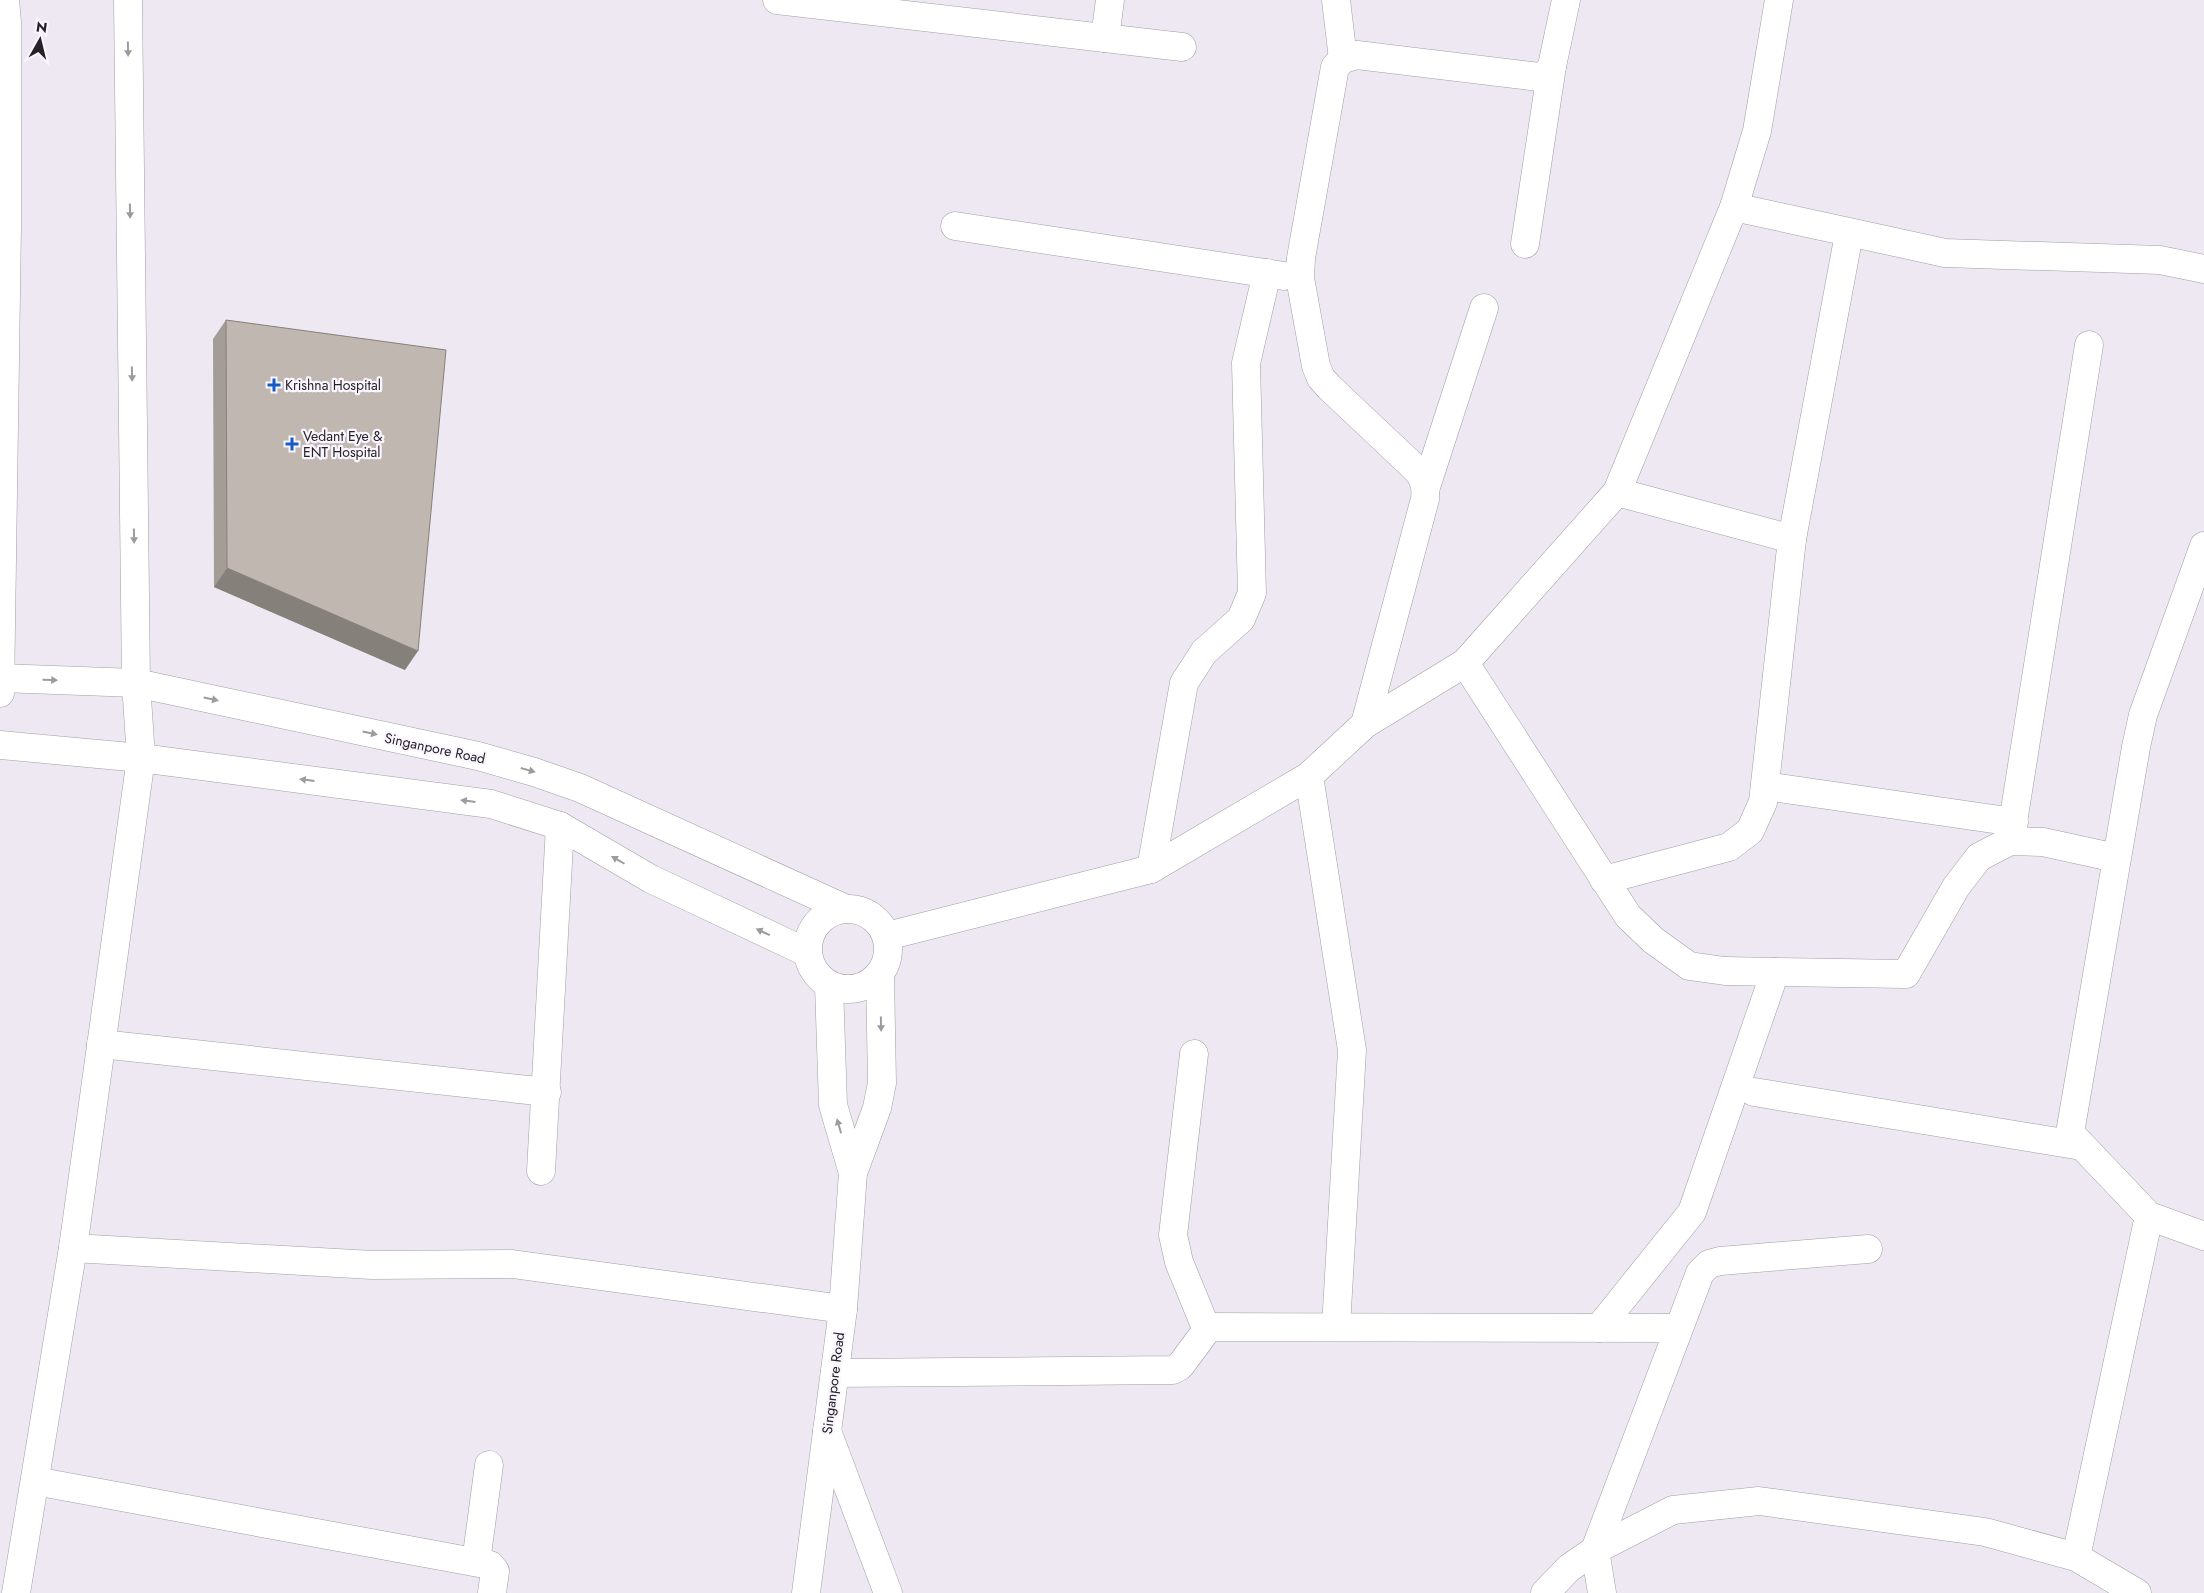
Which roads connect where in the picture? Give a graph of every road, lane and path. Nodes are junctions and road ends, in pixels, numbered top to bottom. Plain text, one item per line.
1 (128, 0) edge
2 (777, 0) edge
3 (1110, 0) edge
4 (1336, 0) edge
5 (1566, 0) edge
6 (1779, 0) edge
7 (886, 6) edge
8 (4, 14) edge
9 (1104, 38) junction
10 (1182, 46) dead end
11 (1343, 59) junction
12 (1552, 66) junction
13 (1734, 207) junction
14 (4, 226) edge
15 (955, 226) dead end
16 (1850, 234) junction
17 (1525, 244) dead end
18 (2204, 269) edge
19 (1267, 273) junction
20 (1300, 278) junction
21 (1484, 308) dead end
22 (2089, 345) dead end
23 (1426, 487) junction
24 (1617, 492) junction
25 (1792, 539) junction
26 (2204, 546) edge
27 (1465, 663) junction
28 (0, 683) edge
29 (136, 683) junction
30 (1365, 724) junction
31 (0, 745) edge
32 (141, 758) junction
33 (1309, 776) junction
34 (1765, 786) junction
35 (560, 826) junction
36 (2012, 831) junction
37 (2116, 858) junction
38 (1151, 869) junction
39 (1604, 880) junction
40 (846, 909) junction
41 (887, 936) junction
42 (808, 953) junction
43 (1775, 972) junction
44 (880, 975) junction
45 (830, 985) junction
46 (101, 1044) junction
47 (1194, 1054) dead end
48 (547, 1092) junction
49 (1754, 1092) dead end
50 (2082, 1146) junction
51 (541, 1171) dead end
52 (853, 1173) junction
53 (2150, 1216) junction
54 (2204, 1236) edge
55 (73, 1248) junction
56 (1868, 1249) dead end
57 (843, 1309) junction
58 (1336, 1327) junction
59 (1206, 1328) junction
60 (1600, 1328) junction
61 (1678, 1328) junction
62 (835, 1373) junction
63 (827, 1431) junction
64 (489, 1465) dead end
65 (35, 1481) junction
66 (1595, 1550) junction
67 (2076, 1557) junction
68 (476, 1562) junction
69 (16, 1593) edge
70 (492, 1593) edge
71 (806, 1593) edge
72 (888, 1593) edge
73 (1545, 1593) edge
74 (1602, 1593) edge
75 (2137, 1593) edge

1 -> 29 street
2 - 7 street
3 - 9 street
4 - 11 street
5 - 12 street
6 - 13 street
7 - 9 street
8 - 14 street
9 - 10 street
11 - 12 street
11 - 20 street
12 - 17 street
13 - 16 street
13 - 24 street
14 - 28 street
15 - 19 street
16 - 18 street
16 - 25 street
19 - 20 street
19 - 38 street
20 - 23 street
21 - 23 street
22 - 36 street
23 - 30 street
24 - 25 street
24 - 27 street
25 - 34 street
26 - 37 street
27 - 30 street
27 - 39 street
28 -> 29 street, Singanpore Road
29 - 32 street
29 -> 40 street, Singanpore Road
30 - 33 street
31 - 32 street
35 -> 32 street
32 - 46 street
33 - 38 street
33 - 58 street
34 - 36 street
34 - 39 street
42 -> 35 street
35 - 48 street
36 - 37 street
36 - 43 street
37 - 50 street
38 - 41 street
39 - 43 street
40 - 41 street
40 - 42 street
41 - 44 street
42 - 45 street
43 - 60 street
44 - 45 street
44 -> 52 street, Singanpore Road
52 -> 45 street, Singanpore Road
46 - 48 street
46 - 55 street
47 - 59 street
48 - 51 street
49 - 50 street
50 - 53 street
52 - 57 street, Singanpore Road
53 - 54 street
53 - 67 street
55 - 57 street
55 - 65 street
56 - 61 street
57 - 62 street, Singanpore Road
58 - 59 street
58 - 60 street
59 - 62 street
60 - 61 street
61 - 66 street
62 - 63 street, Singanpore Road
63 - 71 street, Singanpore Road
63 - 72 street
64 - 68 street
65 - 68 street
65 - 69 street
66 - 67 street
66 - 73 street
66 - 74 street
67 - 75 street
68 - 70 street

